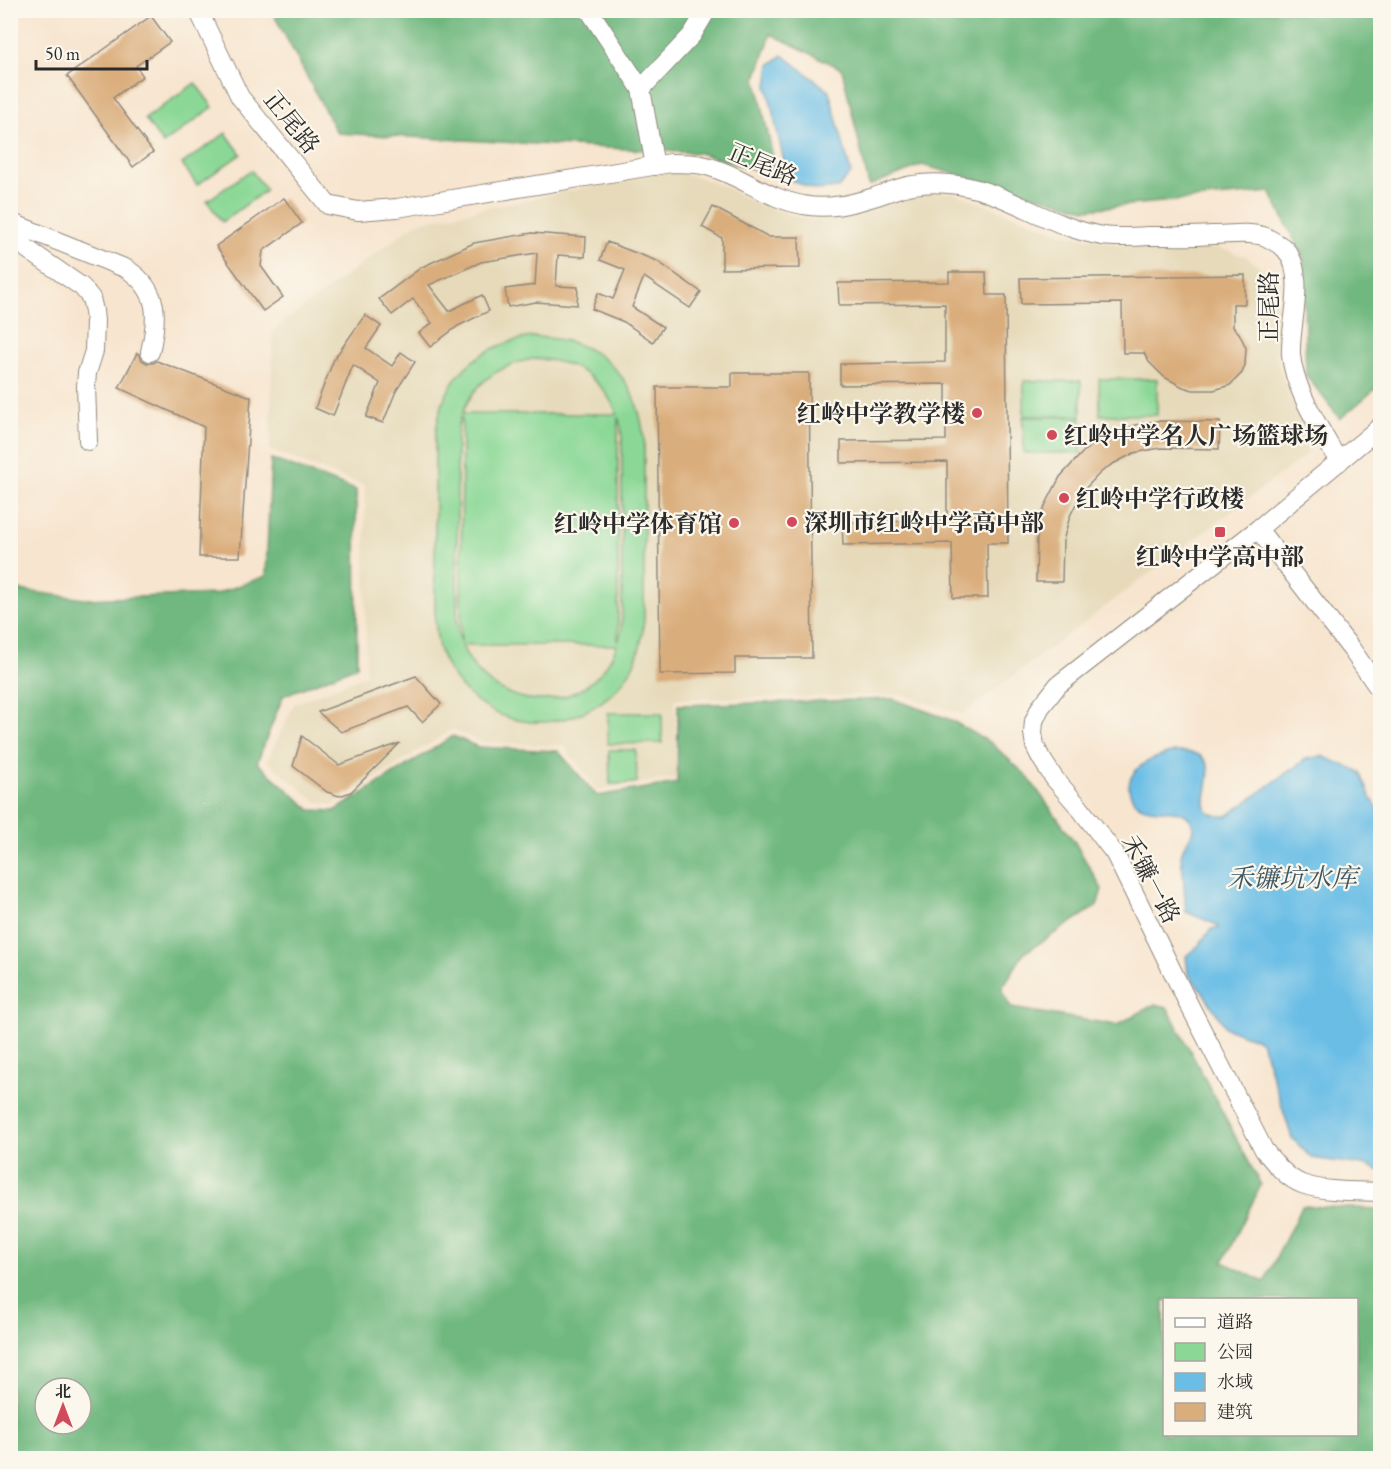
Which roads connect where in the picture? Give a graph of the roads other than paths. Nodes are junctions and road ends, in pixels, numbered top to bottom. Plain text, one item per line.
1 (198, 10) edge
2 (589, 10) edge
3 (707, 10) edge
4 (641, 89) junction
5 (655, 166) junction
6 (10, 222) edge
7 (10, 227) edge
8 (150, 352) dead end
9 (1380, 427) edge
10 (88, 441) dead end
11 (1339, 462) junction
12 (1258, 529) junction
13 (1380, 690) edge
14 (1380, 1192) edge

1 - 5 street, 正尾路
2 - 4 street
3 - 4 street
4 - 5 street
5 - 11 street, 正尾路
6 - 8 street
7 - 10 street
9 - 11 street, 禾镰一路
11 - 12 street, 禾镰一路
12 - 13 street
12 - 14 street, 禾镰一路

